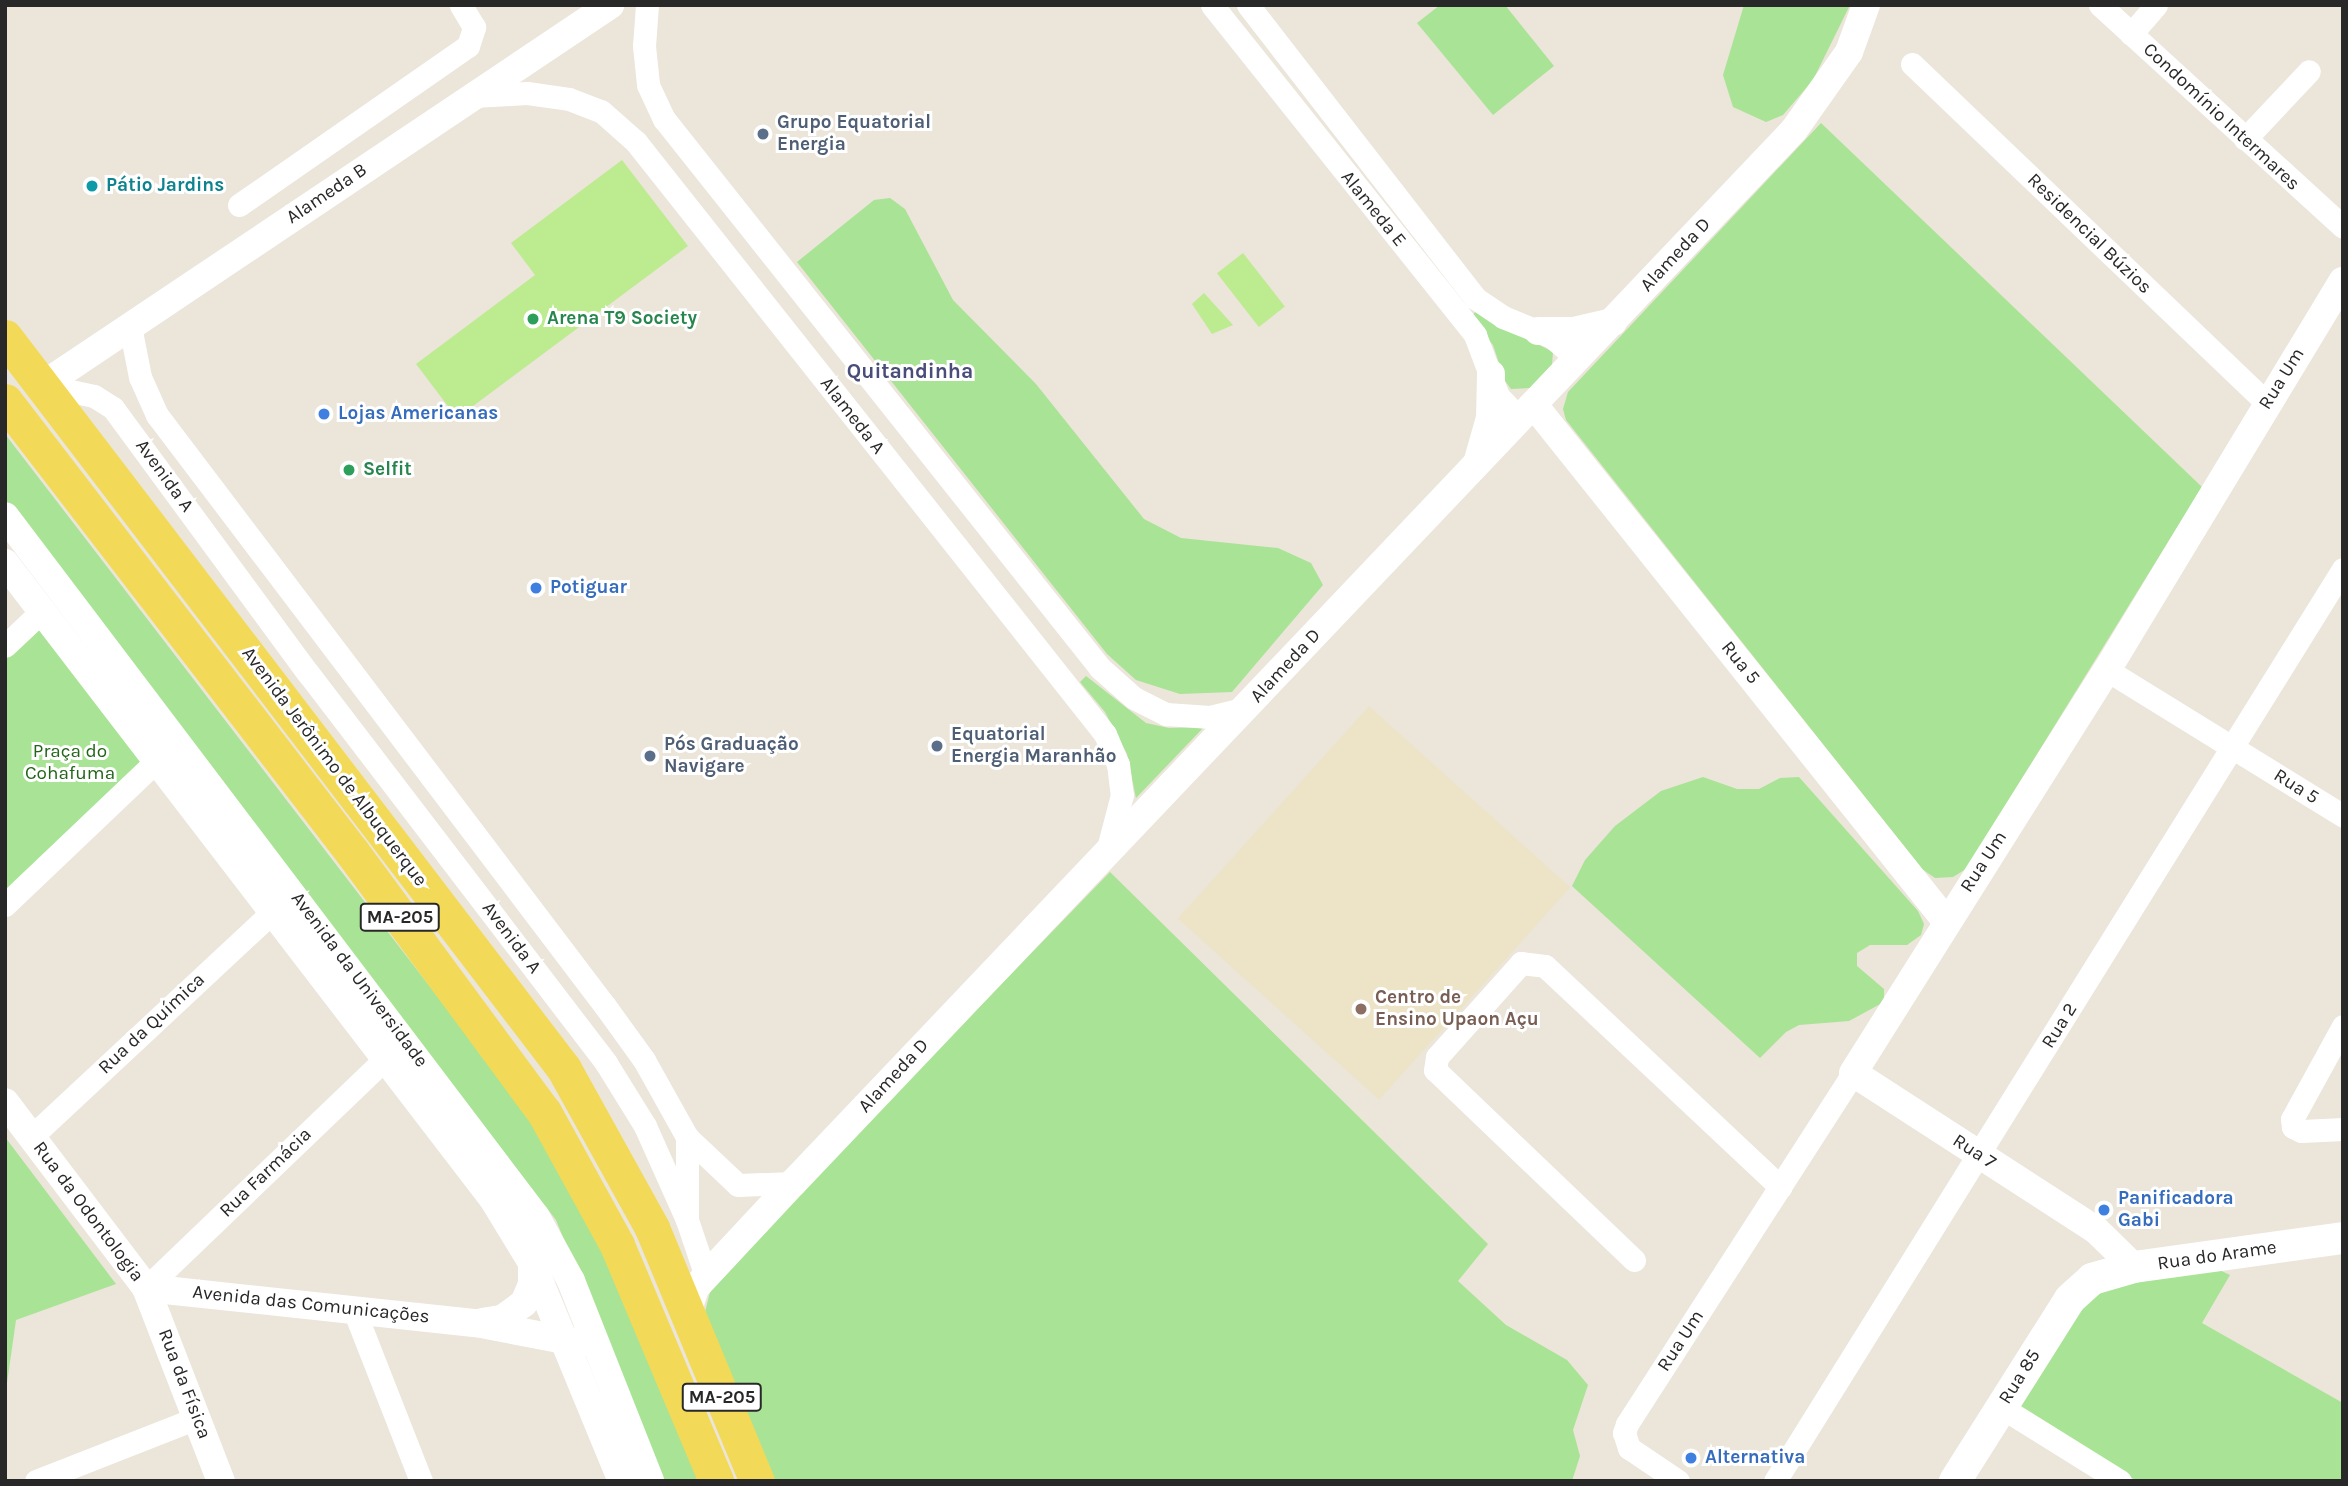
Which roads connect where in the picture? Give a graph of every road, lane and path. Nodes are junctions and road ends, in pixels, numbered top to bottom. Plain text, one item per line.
1 (461, 5) edge
2 (610, 5) edge
3 (647, 5) edge
4 (1212, 5) edge
5 (1866, 5) edge
6 (2100, 5) edge
7 (2156, 5) edge
8 (1253, 13) edge
9 (2131, 34) junction
10 (1237, 38) junction
11 (1912, 64) dead end
12 (2309, 71) dead end
13 (474, 96) junction
14 (1334, 119) junction
15 (1314, 135) junction
16 (2245, 139) junction
17 (239, 205) dead end
18 (2343, 227) edge
19 (2343, 282) edge
20 (1613, 322) junction
21 (130, 326) junction
22 (1538, 331) junction
23 (5, 337) edge
24 (1577, 359) junction
25 (1491, 373) junction
26 (43, 384) junction
27 (5, 401) edge
28 (2267, 403) junction
29 (1527, 412) junction
30 (1477, 463) junction
31 (5, 516) edge
32 (5, 563) edge
33 (2343, 569) edge
34 (42, 611) junction
35 (5, 646) edge
36 (334, 651) junction
37 (97, 660) junction
38 (2107, 670) junction
39 (308, 673) junction
40 (123, 694) junction
41 (1247, 708) junction
42 (2233, 748) junction
43 (157, 760) junction
44 (2343, 816) edge
45 (1108, 848) junction
46 (5, 905) edge
47 (272, 911) junction
48 (1946, 921) junction
49 (2343, 1026) edge
50 (386, 1058) junction
51 (1853, 1073) junction
52 (5, 1102) edge
53 (2343, 1129) edge
54 (31, 1137) junction
55 (687, 1137) junction
56 (1980, 1155) junction
57 (793, 1183) junction
58 (1780, 1187) junction
59 (687, 1220) junction
60 (2096, 1230) junction
61 (2343, 1238) edge
62 (559, 1255) junction
63 (1634, 1261) dead end
64 (533, 1263) junction
65 (2134, 1267) junction
66 (706, 1276) junction
67 (2092, 1279) junction
68 (146, 1288) junction
69 (354, 1310) junction
70 (687, 1313) junction
71 (476, 1323) junction
72 (581, 1341) junction
73 (2001, 1407) junction
74 (197, 1418) junction
75 (36, 1481) edge
76 (221, 1481) edge
77 (421, 1481) edge
78 (622, 1481) edge
79 (650, 1481) edge
80 (716, 1481) edge
81 (757, 1481) edge
82 (1678, 1481) edge
83 (1775, 1481) edge
84 (1955, 1481) edge
85 (2120, 1481) edge

1 - 17 street
2 - 13 street, Alameda B
3 - 41 street, Alameda A
4 - 10 street, Alameda E
5 - 20 street, Alameda D
6 - 9 street, Condomínio Intermares
7 - 9 street
8 - 10 street
8 - 14 street, Alameda E
9 - 16 street, Condomínio Intermares
10 - 15 street, Alameda E
11 - 28 street, Residencial Búzios
12 - 16 street
13 - 21 street, Alameda B
13 - 45 street, Alameda A
14 - 15 street
14 - 22 street, Alameda E
15 - 25 street, Alameda E
16 - 18 street, Condomínio Intermares
19 - 28 street, Rua Um
20 - 22 street
20 - 24 street, Alameda D
21 - 26 street, Alameda B
21 - 36 street, Avenida A
22 - 24 street, Alameda E
23 - 26 main road, Avenida Jerônimo de Albuquerque / MA-205
24 - 29 street, Alameda D
25 - 29 street, Alameda E
25 - 30 street
26 - 39 street, Avenida A
26 - 70 main road, Avenida Jerônimo de Albuquerque / MA-205
27 - 80 main road, Avenida Jerônimo de Albuquerque / MA-205
28 - 38 street, Rua Um
29 - 30 street, Alameda D
29 - 48 street, Rua 5
30 - 41 street, Alameda D
31 - 37 street, Avenida da Universidade
32 - 34 street, Avenida da Universidade
33 - 42 street, Rua 2
34 - 35 street
34 - 37 street, Avenida da Universidade
36 - 39 street
36 - 55 street, Avenida A
37 - 40 street, Avenida da Universidade
38 - 42 street, Rua 5
38 - 48 street, Rua Um
39 - 59 street, Avenida A
40 - 43 street, Avenida da Universidade
40 - 62 street, Avenida da Universidade
41 - 45 street, Alameda D
42 - 44 street, Rua 5
42 - 56 street, Rua 2
43 - 46 street
43 - 47 street, Avenida da Universidade
45 - 57 street, Alameda D
47 - 50 street, Avenida da Universidade
47 - 54 street, Rua da Química
48 - 51 street, Rua Um
49 - 53 street
50 - 64 street, Avenida da Universidade
50 - 68 street, Rua Farmácia
51 - 56 street, Rua 7
51 - 58 street, Rua Um
52 - 54 street, Rua da Odontologia
54 - 68 street, Rua da Odontologia
55 - 57 street, Avenida A
55 - 59 street, Avenida A
56 - 60 street, Rua 7
56 - 83 street, Rua 2
57 - 66 street, Alameda D
58 - 63 street
58 - 82 street, Rua Um
59 - 66 street, Avenida A
60 - 65 street, Rua 7
60 - 67 street
61 - 65 main road, Rua do Arame
62 - 64 street
62 - 72 street, Avenida da Universidade
64 - 71 street, Avenida das Comunicações
64 - 72 street, Avenida da Universidade
65 - 67 main road, Rua do Arame
66 - 70 street, Alameda D
67 - 73 main road, Rua 85
68 - 69 street, Avenida das Comunicações
68 - 74 street, Rua da Física
69 - 71 street, Avenida das Comunicações
69 - 77 street
70 - 81 main road, Avenida Jerônimo de Albuquerque / MA-205
71 - 72 street, Avenida das Comunicações
72 - 78 street, Avenida da Universidade
72 - 79 street, Avenida da Universidade
73 - 84 main road, Rua 85
73 - 85 street
74 - 75 street
74 - 76 street, Rua da Física

